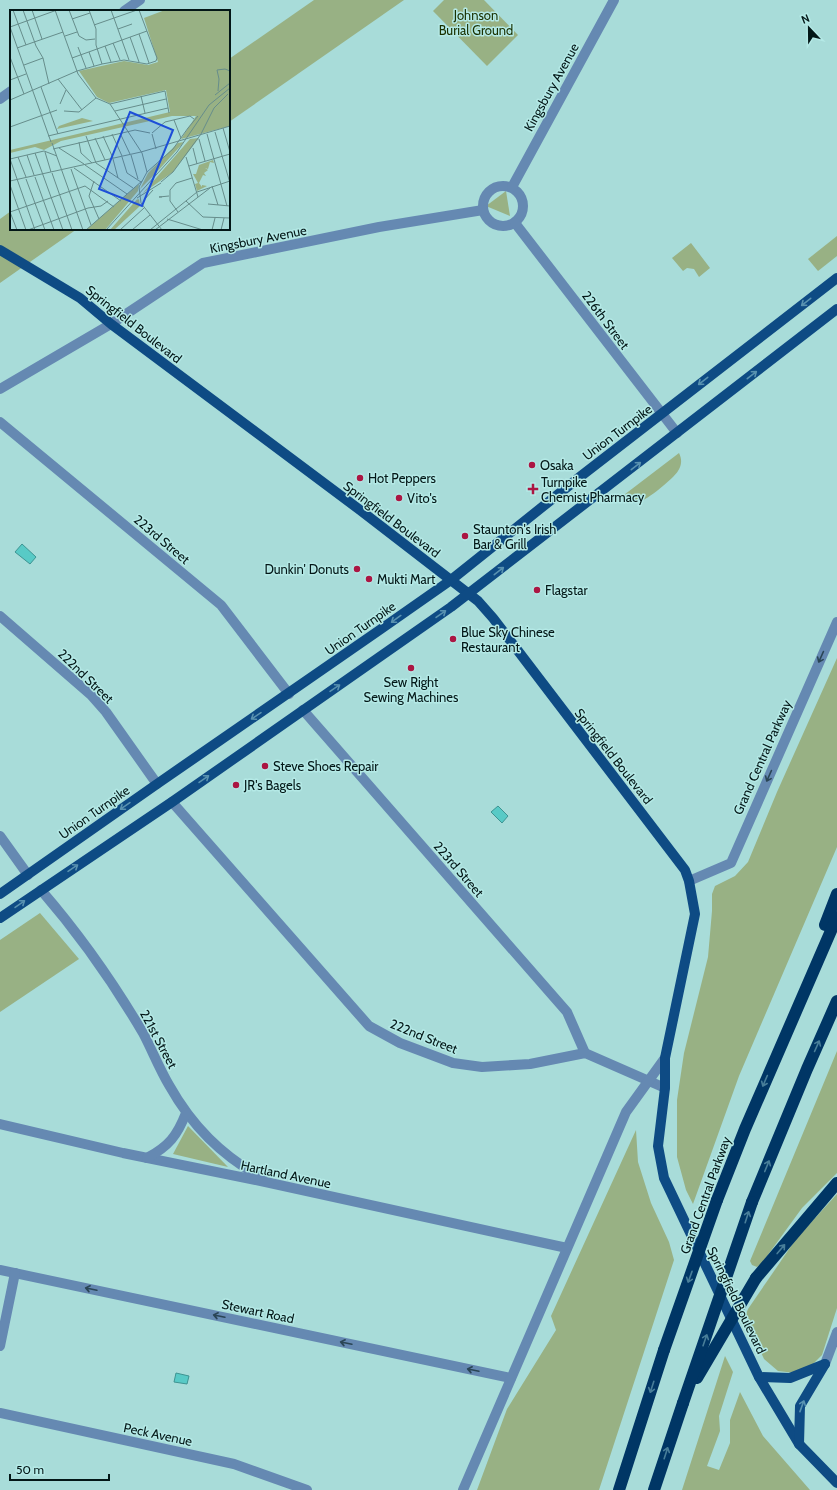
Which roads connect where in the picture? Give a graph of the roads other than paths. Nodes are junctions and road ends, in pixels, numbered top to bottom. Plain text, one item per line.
1 (140, 0) edge
2 (614, 0) edge
3 (125, 10) edge
4 (10, 92) edge
5 (0, 99) edge
6 (512, 187) junction
7 (482, 210) junction
8 (515, 223) junction
9 (0, 250) edge
10 (837, 278) edge
11 (837, 309) edge
12 (111, 324) junction
13 (0, 389) edge
14 (662, 414) junction
15 (0, 422) edge
16 (677, 433) junction
17 (450, 580) junction
18 (468, 594) junction
19 (0, 616) edge
20 (837, 622) edge
21 (289, 694) junction
22 (302, 710) junction
23 (157, 784) junction
24 (172, 802) junction
25 (0, 836) edge
26 (28, 875) junction
27 (689, 881) junction
28 (41, 890) junction
29 (0, 894) edge
30 (837, 894) edge
31 (837, 917) edge
32 (0, 918) edge
33 (837, 1001) edge
34 (585, 1053) junction
35 (776, 1056) junction
36 (665, 1058) junction
37 (648, 1082) junction
38 (665, 1088) junction
39 (186, 1113) junction
40 (0, 1124) edge
41 (147, 1158) junction
42 (837, 1182) edge
43 (270, 1183) junction
44 (567, 1248) junction
45 (0, 1270) edge
46 (15, 1273) junction
47 (837, 1332) edge
48 (0, 1346) edge
49 (825, 1364) junction
50 (759, 1377) junction
51 (511, 1378) junction
52 (683, 1403) junction
53 (0, 1413) edge
54 (799, 1444) junction
55 (837, 1483) edge
56 (307, 1490) edge
57 (463, 1490) edge
58 (619, 1490) edge
59 (654, 1490) edge

1 - 3 street
2 - 6 street, Kingsbury Avenue
4 - 5 street
6 - 7 street
6 - 8 street
7 - 8 street
7 - 12 street, Kingsbury Avenue
8 - 14 street, 226th Street
9 - 12 main road, Springfield Boulevard
10 -> 14 main road, Union Turnpike
16 -> 11 main road
12 - 13 street, Kingsbury Avenue
12 - 17 main road, Springfield Boulevard
14 - 16 street, 226th Street
14 - 17 main road, Union Turnpike
15 - 21 street, 223rd Street
18 -> 16 main road
17 - 18 main road, Springfield Boulevard
17 -> 21 main road, Union Turnpike
22 -> 18 main road
18 - 27 main road, Springfield Boulevard
19 - 23 street, 222nd Street
20 -> 27 street, Grand Central Parkway
21 -> 23 main road, Union Turnpike
24 -> 22 main road
22 - 34 street, 223rd Street
23 -> 26 main road, Union Turnpike
28 -> 24 main road
24 - 34 street, 222nd Street
25 - 26 street
26 - 29 main road, Union Turnpike
27 - 36 main road, Springfield Boulevard
32 -> 28 main road
28 - 39 street, 221st Street
30 - 35 highway
31 - 35 highway, Grand Central Parkway
52 -> 33 highway, bridge
34 - 37 street
35 -> 58 highway, Grand Central Parkway, bridge
36 - 37 street
36 - 38 main road, Springfield Boulevard
37 - 38 street
37 - 44 street
38 - 50 main road, Springfield Boulevard
39 - 41 street
39 - 43 street, 221st Street
40 - 41 street, Hartland Avenue
41 - 43 street, Hartland Avenue
52 -> 42 highway, bridge
43 - 44 street, Hartland Avenue
44 - 51 street
45 - 46 street, Stewart Road
46 - 48 street
51 -> 46 street, Stewart Road
47 - 49 street
49 - 50 main road
54 -> 49 main road
50 - 54 main road, Springfield Boulevard
51 - 57 street
59 -> 52 highway
53 - 56 street, Peck Avenue
54 - 55 main road, Springfield Boulevard

